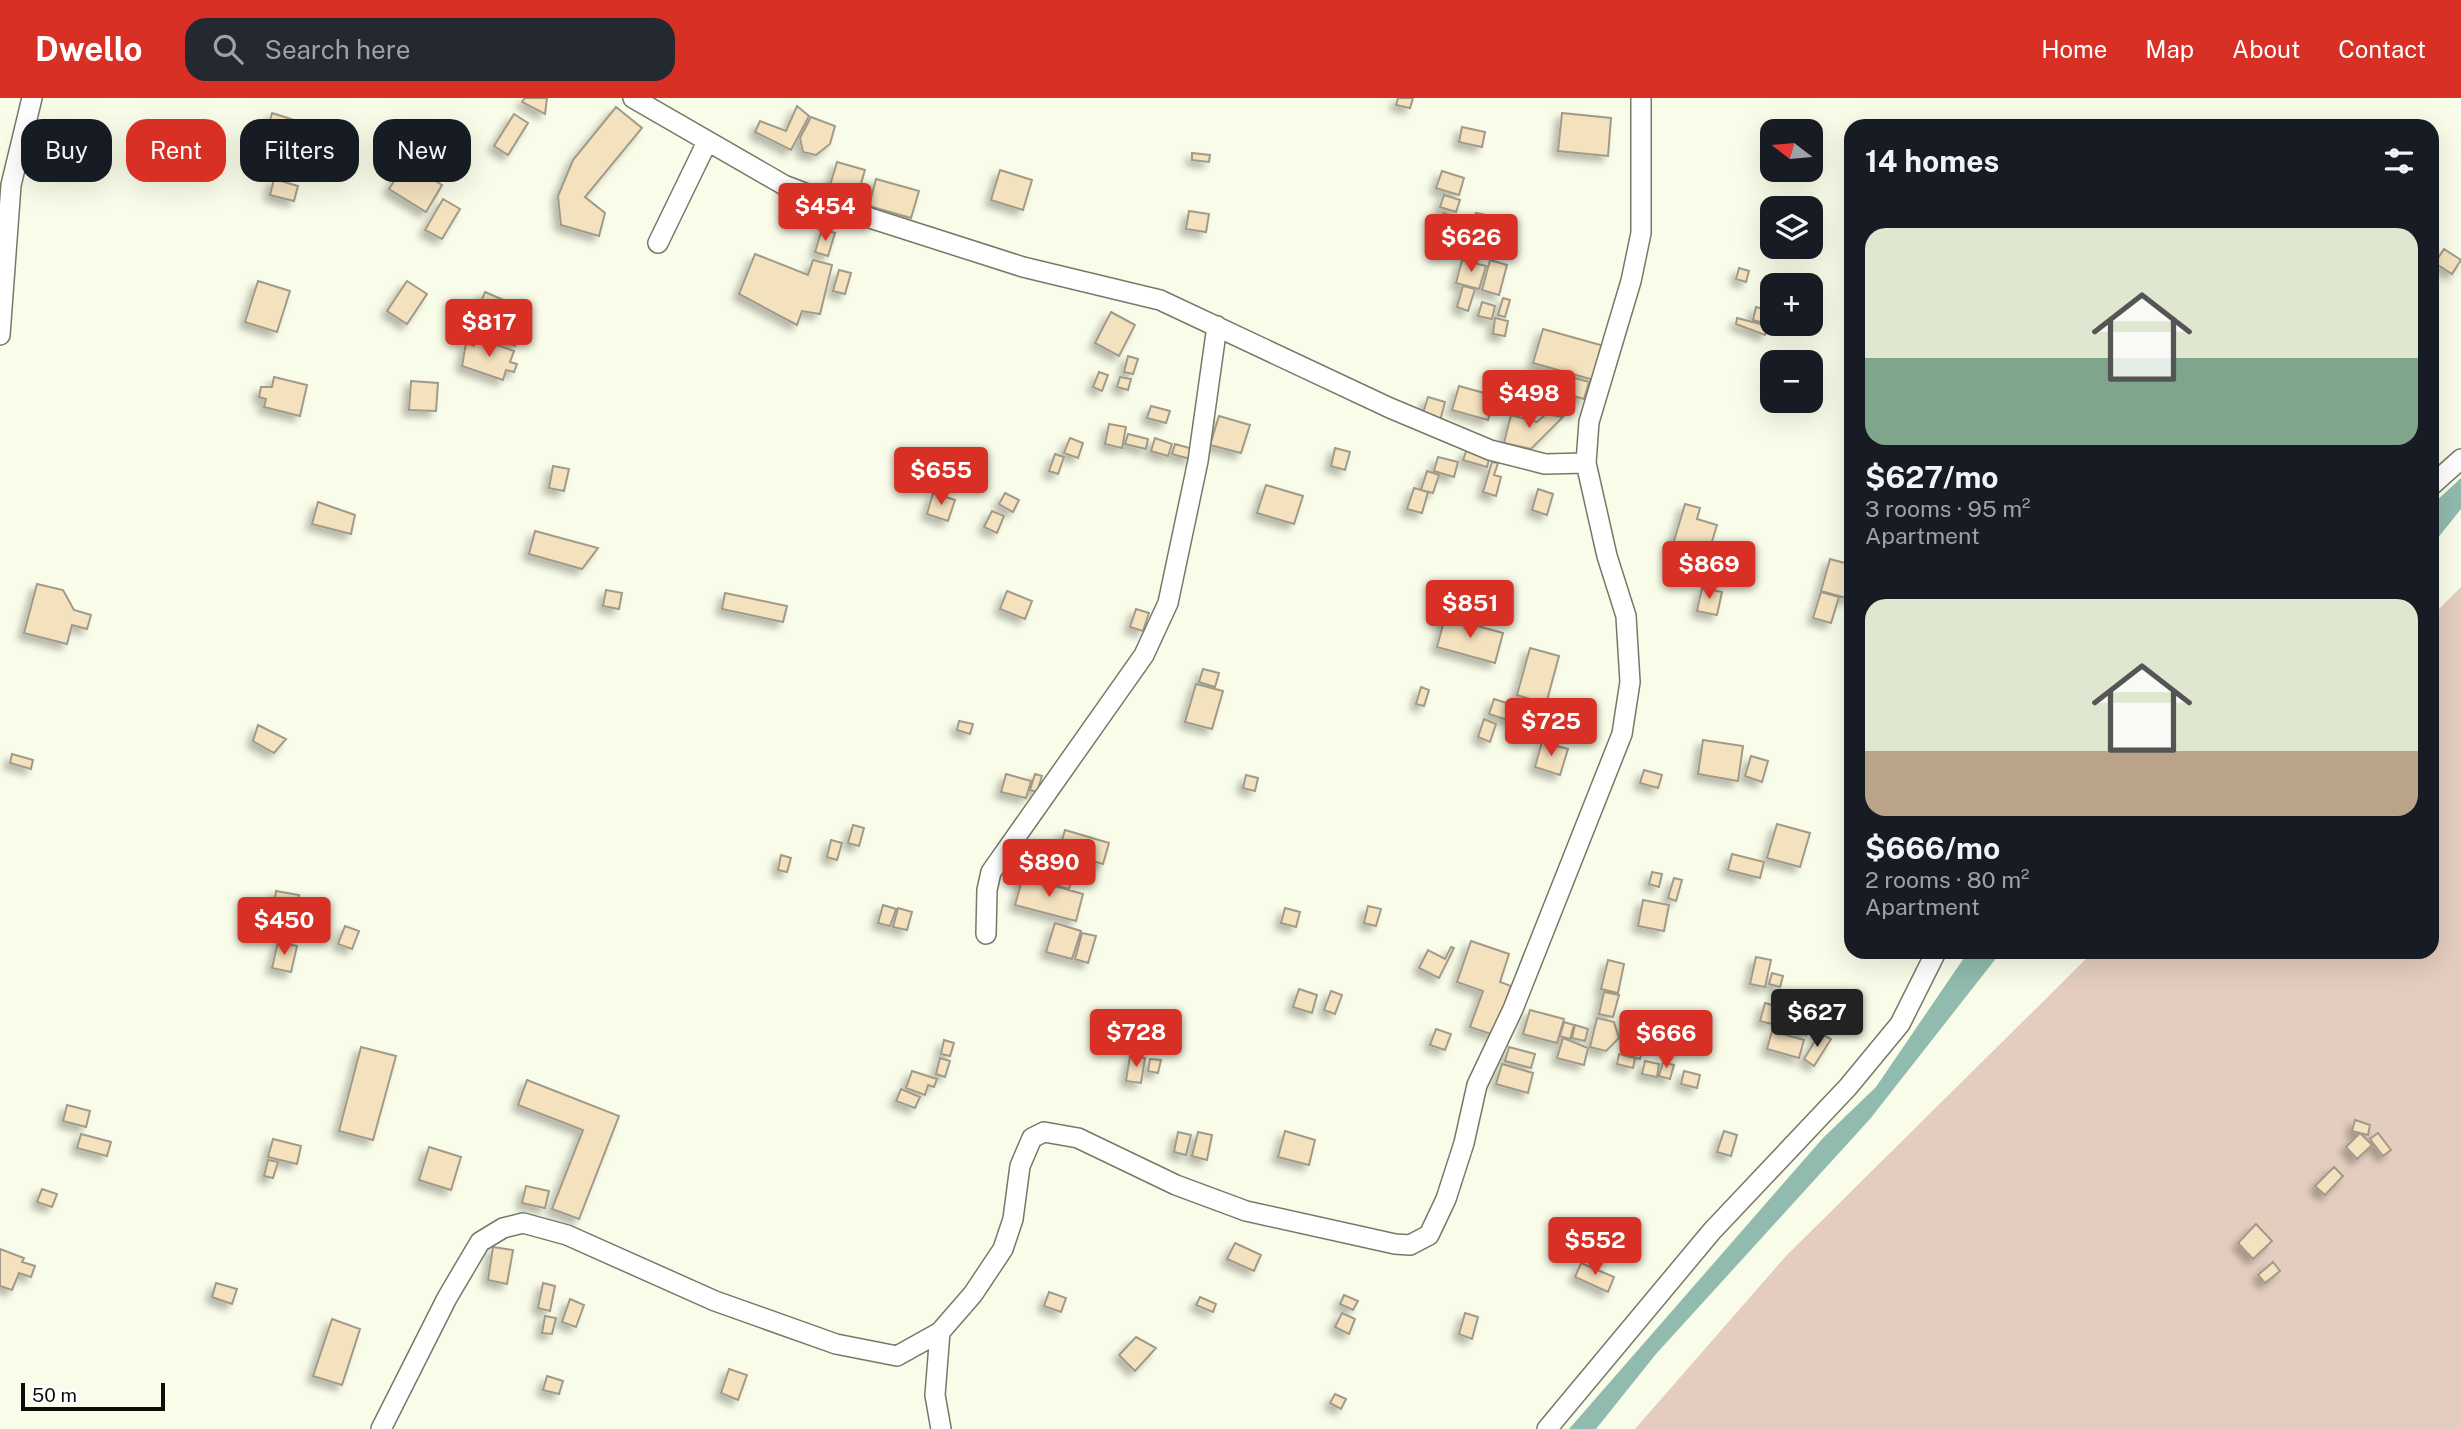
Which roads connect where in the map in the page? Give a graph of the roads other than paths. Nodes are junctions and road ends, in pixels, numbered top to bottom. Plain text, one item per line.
1 (32, 98) edge
2 (634, 98) edge
3 (1641, 98) edge
4 (708, 142) junction
5 (658, 243) dead end
6 (1217, 326) junction
7 (0, 335) edge
8 (2461, 459) edge
9 (1586, 463) junction
10 (2439, 479) edge
11 (986, 934) dead end
12 (1932, 959) edge
13 (940, 1332) junction
14 (381, 1429) edge
15 (941, 1429) edge
16 (1547, 1429) edge

1 - 7 street
2 - 4 street
3 - 9 street
4 - 5 street
4 - 6 street
6 - 9 street
6 - 11 street
8 - 10 street
9 - 13 street
12 - 16 street
13 - 14 street
13 - 15 street

